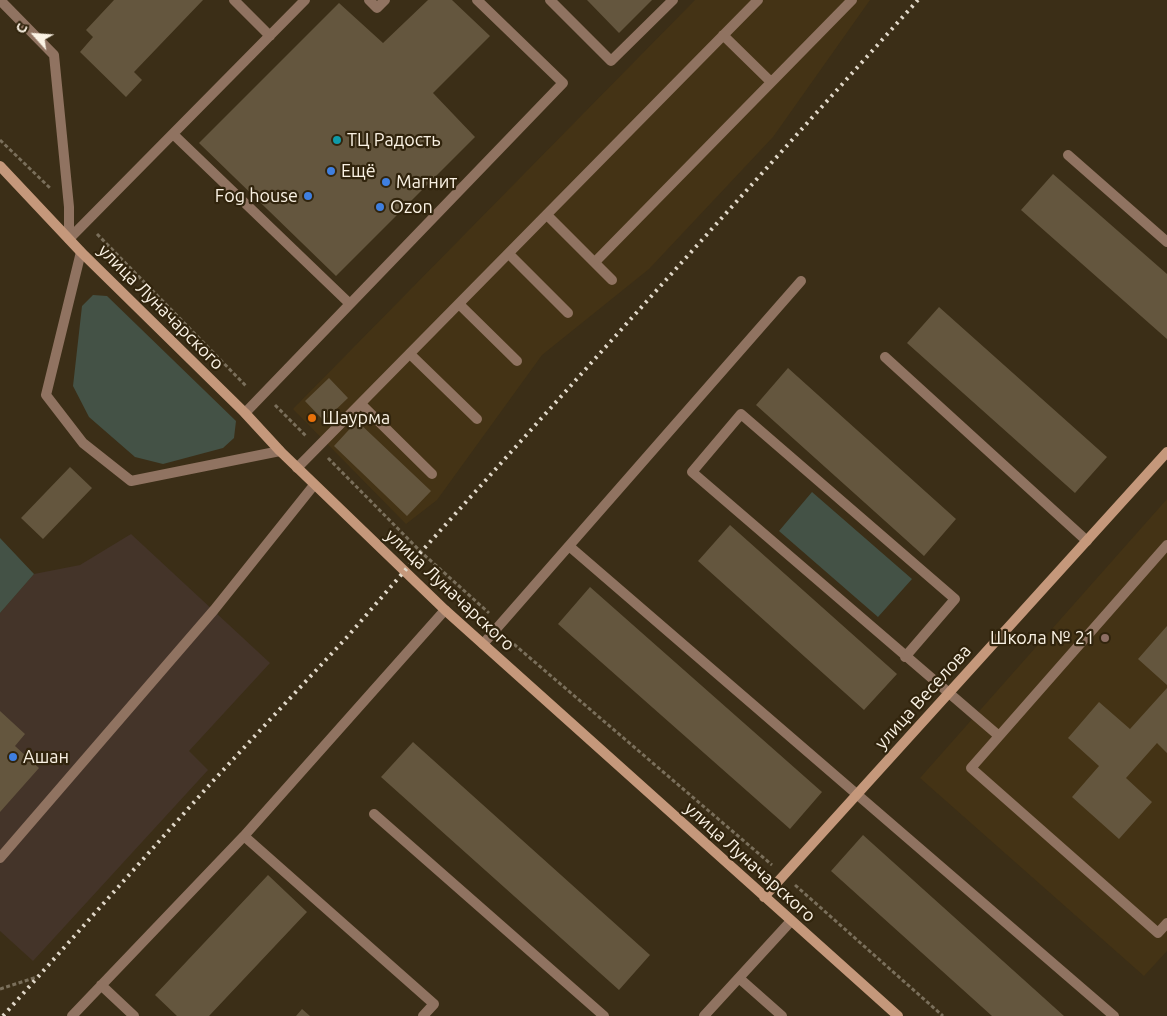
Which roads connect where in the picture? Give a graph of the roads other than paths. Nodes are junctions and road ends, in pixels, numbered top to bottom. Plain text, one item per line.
1 (0, 0) edge
2 (234, 0) edge
3 (305, 0) edge
4 (369, 0) edge
5 (385, 0) edge
6 (477, 0) edge
7 (550, 0) edge
8 (673, 0) edge
9 (758, 0) edge
10 (852, 0) edge
11 (723, 35) junction
12 (270, 36) junction
13 (771, 82) junction
14 (173, 134) junction
15 (1068, 155) dead end
16 (0, 166) edge
17 (547, 215) junction
18 (69, 239) junction
19 (1167, 242) edge
20 (81, 252) junction
21 (508, 254) junction
22 (594, 262) junction
23 (612, 280) dead end
24 (802, 281) dead end
25 (350, 304) junction
26 (460, 304) junction
27 (568, 313) dead end
28 (410, 354) junction
29 (885, 358) dead end
30 (517, 361) dead end
31 (361, 404) junction
32 (245, 413) junction
33 (477, 419) dead end
34 (280, 451) junction
35 (1167, 452) edge
36 (297, 468) junction
37 (432, 474) dead end
38 (314, 485) junction
39 (1087, 541) junction
40 (1167, 545) edge
41 (569, 546) junction
42 (445, 610) junction
43 (483, 644) junction
44 (905, 657) junction
45 (949, 692) junction
46 (999, 736) junction
47 (857, 794) junction
48 (374, 814) dead end
49 (244, 836) junction
50 (0, 858) edge
51 (764, 897) junction
52 (792, 921) junction
53 (1167, 923) edge
54 (739, 978) junction
55 (101, 985) junction
56 (72, 1016) edge
57 (134, 1016) edge
58 (423, 1016) edge
59 (604, 1016) edge
60 (704, 1016) edge
61 (782, 1016) edge
62 (898, 1016) edge
63 (1114, 1016) edge

1 - 18 lane
2 - 12 lane
3 - 12 lane
4 - 5 lane
6 - 25 lane
7 - 8 lane
9 - 11 lane
10 - 13 lane
11 - 13 lane
11 - 17 lane
12 - 14 lane
13 - 22 lane
14 - 18 lane
14 - 25 lane
15 - 19 lane
16 - 18 main road, улица Луначарского
17 - 21 lane
17 - 22 lane
18 - 20 main road, улица Луначарского
20 - 32 main road, улица Луначарского
20 - 34 lane
21 - 26 lane
21 - 27 lane
22 - 23 lane
24 - 41 lane
25 - 32 lane
26 - 28 lane
26 - 30 lane
28 - 31 lane
28 - 33 lane
29 - 39 lane
31 - 36 lane
31 - 37 lane
32 - 34 main road, улица Луначарского
34 - 36 main road, улица Луначарского
35 - 39 main road, улица Веселова
36 - 38 main road, улица Луначарского
38 - 42 main road, улица Луначарского
38 - 50 lane
39 - 45 main road, улица Веселова
40 - 46 lane
41 - 43 lane
41 - 47 lane
42 - 43 main road, улица Луначарского
42 - 49 lane
43 - 51 main road, улица Луначарского
44 - 44 lane
44 - 45 lane
45 - 46 lane
45 - 47 main road, улица Веселова
46 - 53 lane
47 - 51 main road, улица Веселова
47 - 63 lane
48 - 59 lane
49 - 55 lane
49 - 58 lane
51 - 52 main road, улица Луначарского
52 - 54 lane
52 - 62 main road, улица Луначарского
54 - 60 lane
54 - 61 lane
55 - 56 lane
55 - 57 lane

